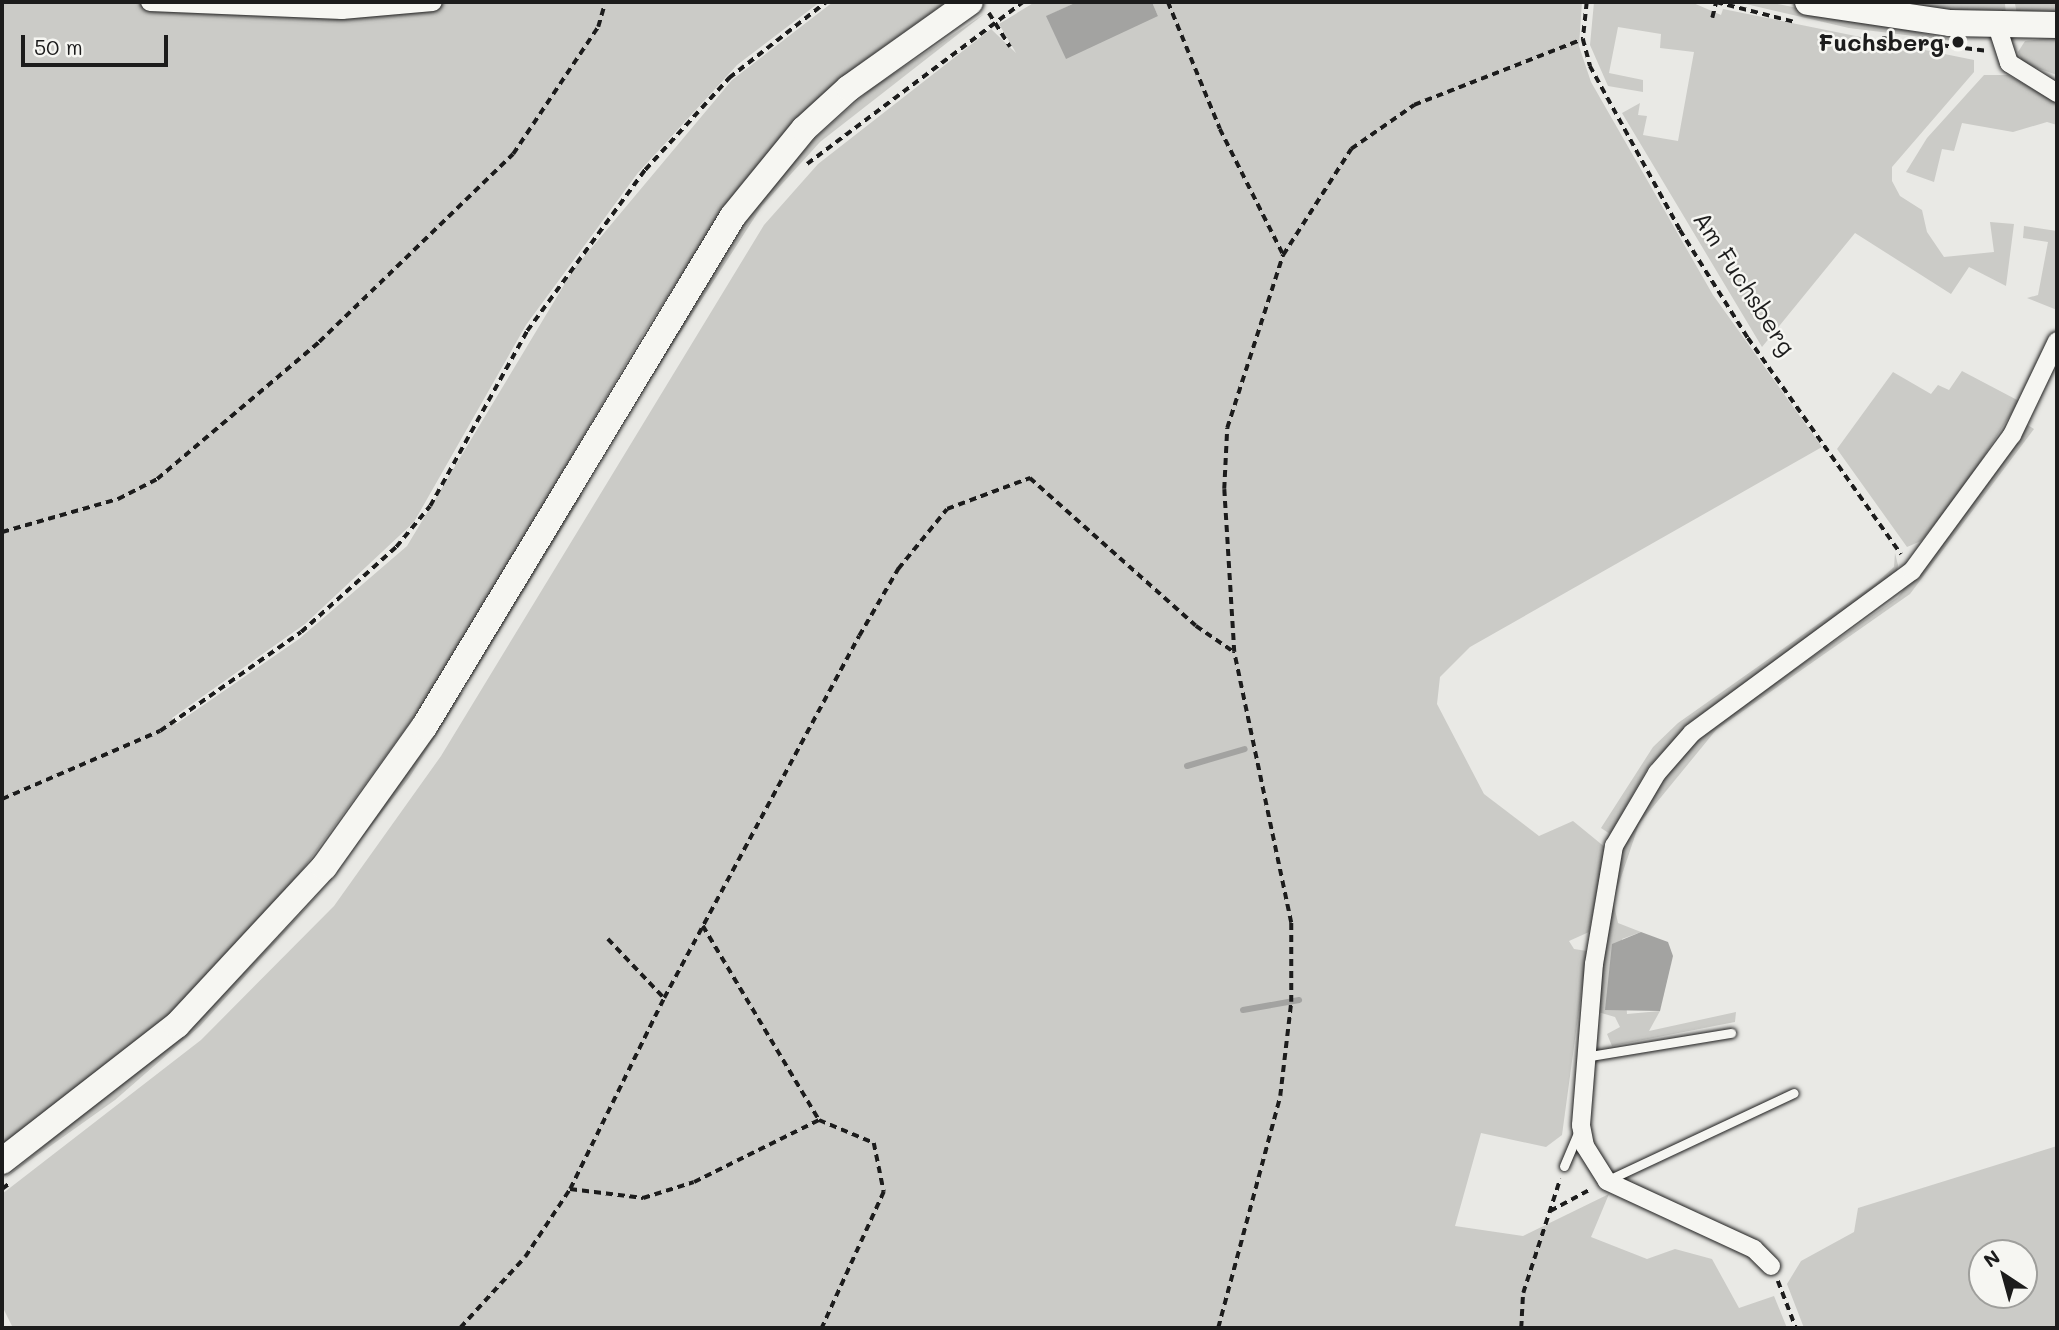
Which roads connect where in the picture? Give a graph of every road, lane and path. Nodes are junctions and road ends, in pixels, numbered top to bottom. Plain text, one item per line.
1 (150, 2) edge
2 (433, 2) edge
3 (605, 2) edge
4 (826, 2) edge
5 (970, 2) edge
6 (1168, 2) edge
7 (1587, 2) edge
8 (1716, 2) edge
9 (1808, 2) edge
10 (1713, 18) dead end
11 (992, 20) dead end
12 (2057, 25) edge
13 (1997, 26) junction
14 (1583, 40) junction
15 (1010, 47) dead end
16 (2057, 93) edge
17 (1283, 255) junction
18 (2057, 341) edge
19 (2, 532) edge
20 (1912, 571) junction
21 (1234, 652) junction
22 (2, 799) edge
23 (703, 926) junction
24 (608, 939) dead end
25 (664, 998) junction
26 (1731, 1033) dead end
27 (1590, 1056) junction
28 (1794, 1093) dead end
29 (819, 1120) junction
30 (1581, 1125) junction
31 (2, 1161) edge
32 (1564, 1166) joint
33 (1607, 1181) junction
34 (570, 1189) junction
35 (1550, 1211) junction
36 (1771, 1266) joint
37 (460, 1328) edge
38 (822, 1328) edge
39 (1218, 1328) edge
40 (1521, 1328) edge
41 (1796, 1328) edge

1 - 2 street
3 - 19 path
4 - 22 path
5 - 31 main road
6 - 17 path
7 - 14 path, Am Fuchsberg
8 - 10 path
9 - 13 main road
11 - 15 path
12 - 13 main road
13 - 16 street
14 - 17 path
14 - 20 path, Am Fuchsberg
17 - 21 path
18 - 20 street
20 - 27 street
21 - 23 path
21 - 39 path
23 - 25 path
23 - 29 path
24 - 25 path
25 - 34 path
26 - 27 lane
27 - 30 street
28 - 33 lane
29 - 34 path
29 - 38 path
30 - 32 lane
30 - 33 street
32 - 35 path
33 - 35 path
33 - 36 street
34 - 37 path
35 - 40 path
36 - 41 path

